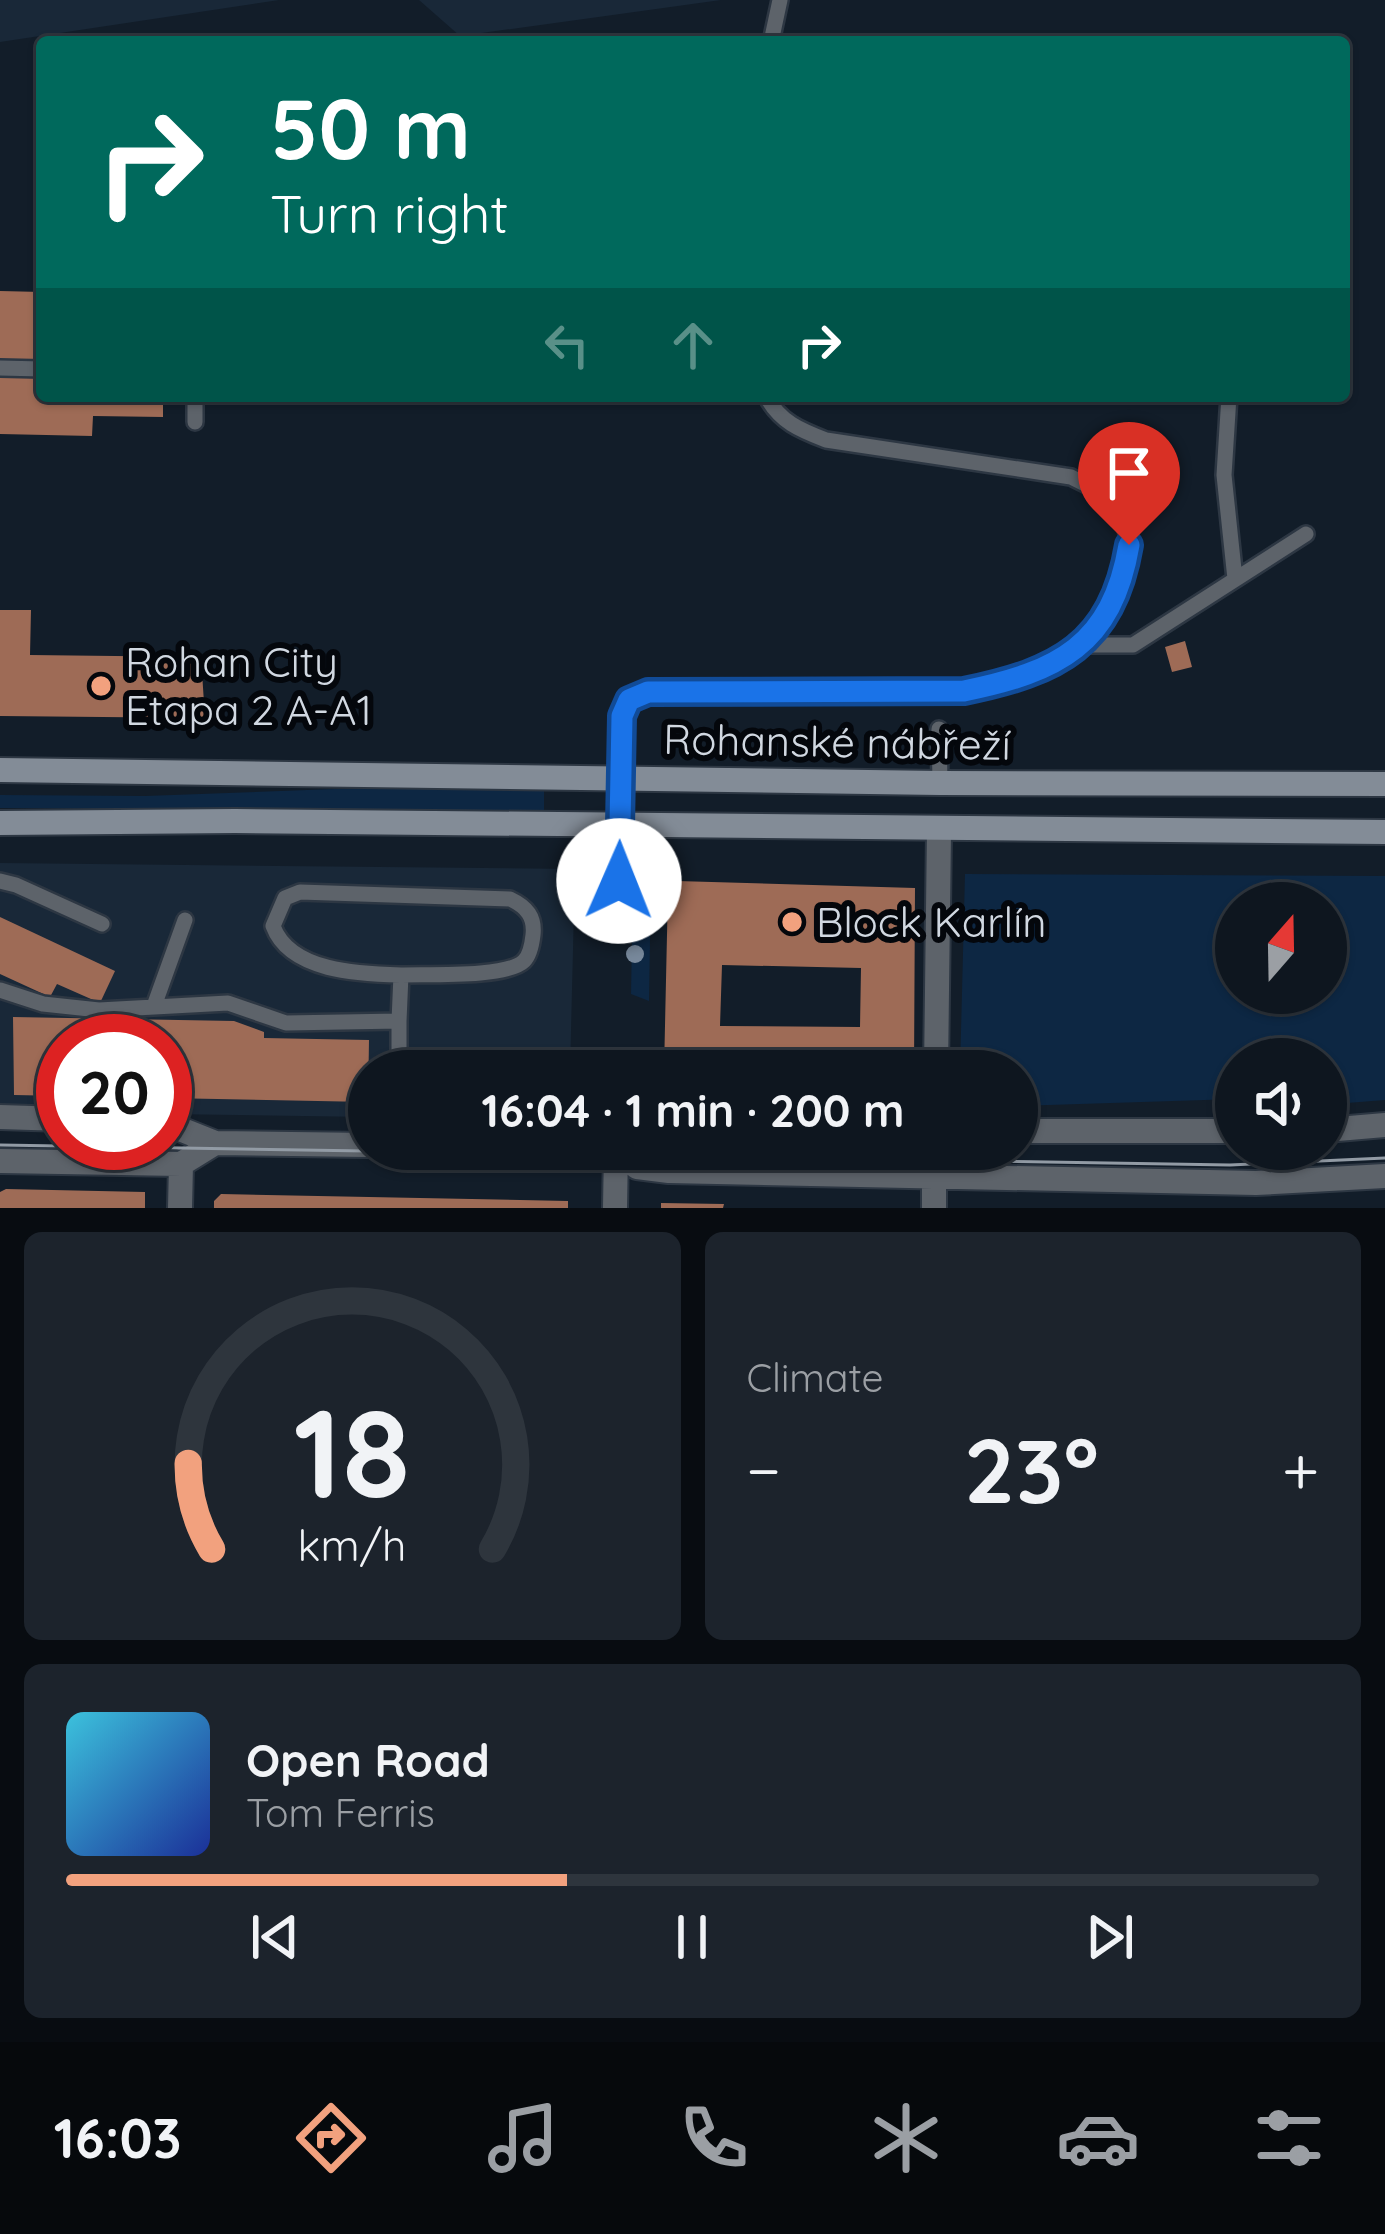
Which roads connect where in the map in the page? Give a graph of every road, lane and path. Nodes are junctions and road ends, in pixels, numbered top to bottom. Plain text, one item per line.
1 (780, 0) edge
2 (772, 36) edge
3 (0, 368) edge
4 (36, 369) edge
5 (195, 402) edge
6 (769, 402) edge
7 (1229, 402) edge
8 (195, 422) dead end
9 (1306, 534) dead end
10 (1235, 579) junction
11 (1082, 645) junction
12 (939, 729) dead end
13 (0, 770) edge
14 (620, 779) junction
15 (940, 783) junction
16 (1385, 784) edge
17 (0, 823) edge
18 (619, 826) junction
19 (939, 830) junction
20 (1385, 832) edge
21 (0, 881) edge
22 (619, 881) dead end
23 (185, 920) dead end
24 (102, 924) dead end
25 (401, 976) junction
26 (0, 989) edge
27 (154, 1006) junction
28 (399, 1021) junction
29 (399, 1050) edge
30 (936, 1050) edge
31 (0, 1117) edge
32 (36, 1118) edge
33 (1385, 1124) edge
34 (1347, 1128) edge
35 (1038, 1131) edge
36 (1215, 1131) edge
37 (192, 1134) edge
38 (215, 1143) junction
39 (348, 1145) edge
40 (192, 1157) edge
41 (3, 1163) edge
42 (36, 1163) edge
43 (181, 1170) edge
44 (616, 1170) edge
45 (674, 1170) edge
46 (934, 1170) edge
47 (1385, 1176) edge
48 (934, 1179) junction
49 (180, 1208) edge
50 (615, 1208) edge
51 (934, 1208) edge

1 - 2 lane
3 - 4 lane
5 - 8 lane
6 - 11 lane
7 - 10 lane
9 - 10 lane
10 - 11 lane
11 - 14 lane
12 - 15 lane
13 - 14 main road, Rohanské nábřeží
14 - 15 main road, Rohanské nábřeží
14 - 18 lane
15 - 16 main road, Rohanské nábřeží
17 - 18 main road, Rohanské nábřeží
18 - 19 main road, Rohanské nábřeží
18 - 22 lane
19 - 20 main road, Rohanské nábřeží
19 - 30 street
21 - 24 lane
23 - 27 lane
25 - 25 lane
25 - 28 lane
26 - 27 lane
27 - 28 lane
28 - 29 lane
31 - 32 street
33 - 34 street
35 - 36 street
37 - 38 street
38 - 39 street
38 - 40 street
41 - 42 street
43 - 49 street
44 - 50 street
45 - 48 street
46 - 48 street
47 - 48 street
48 - 51 street

